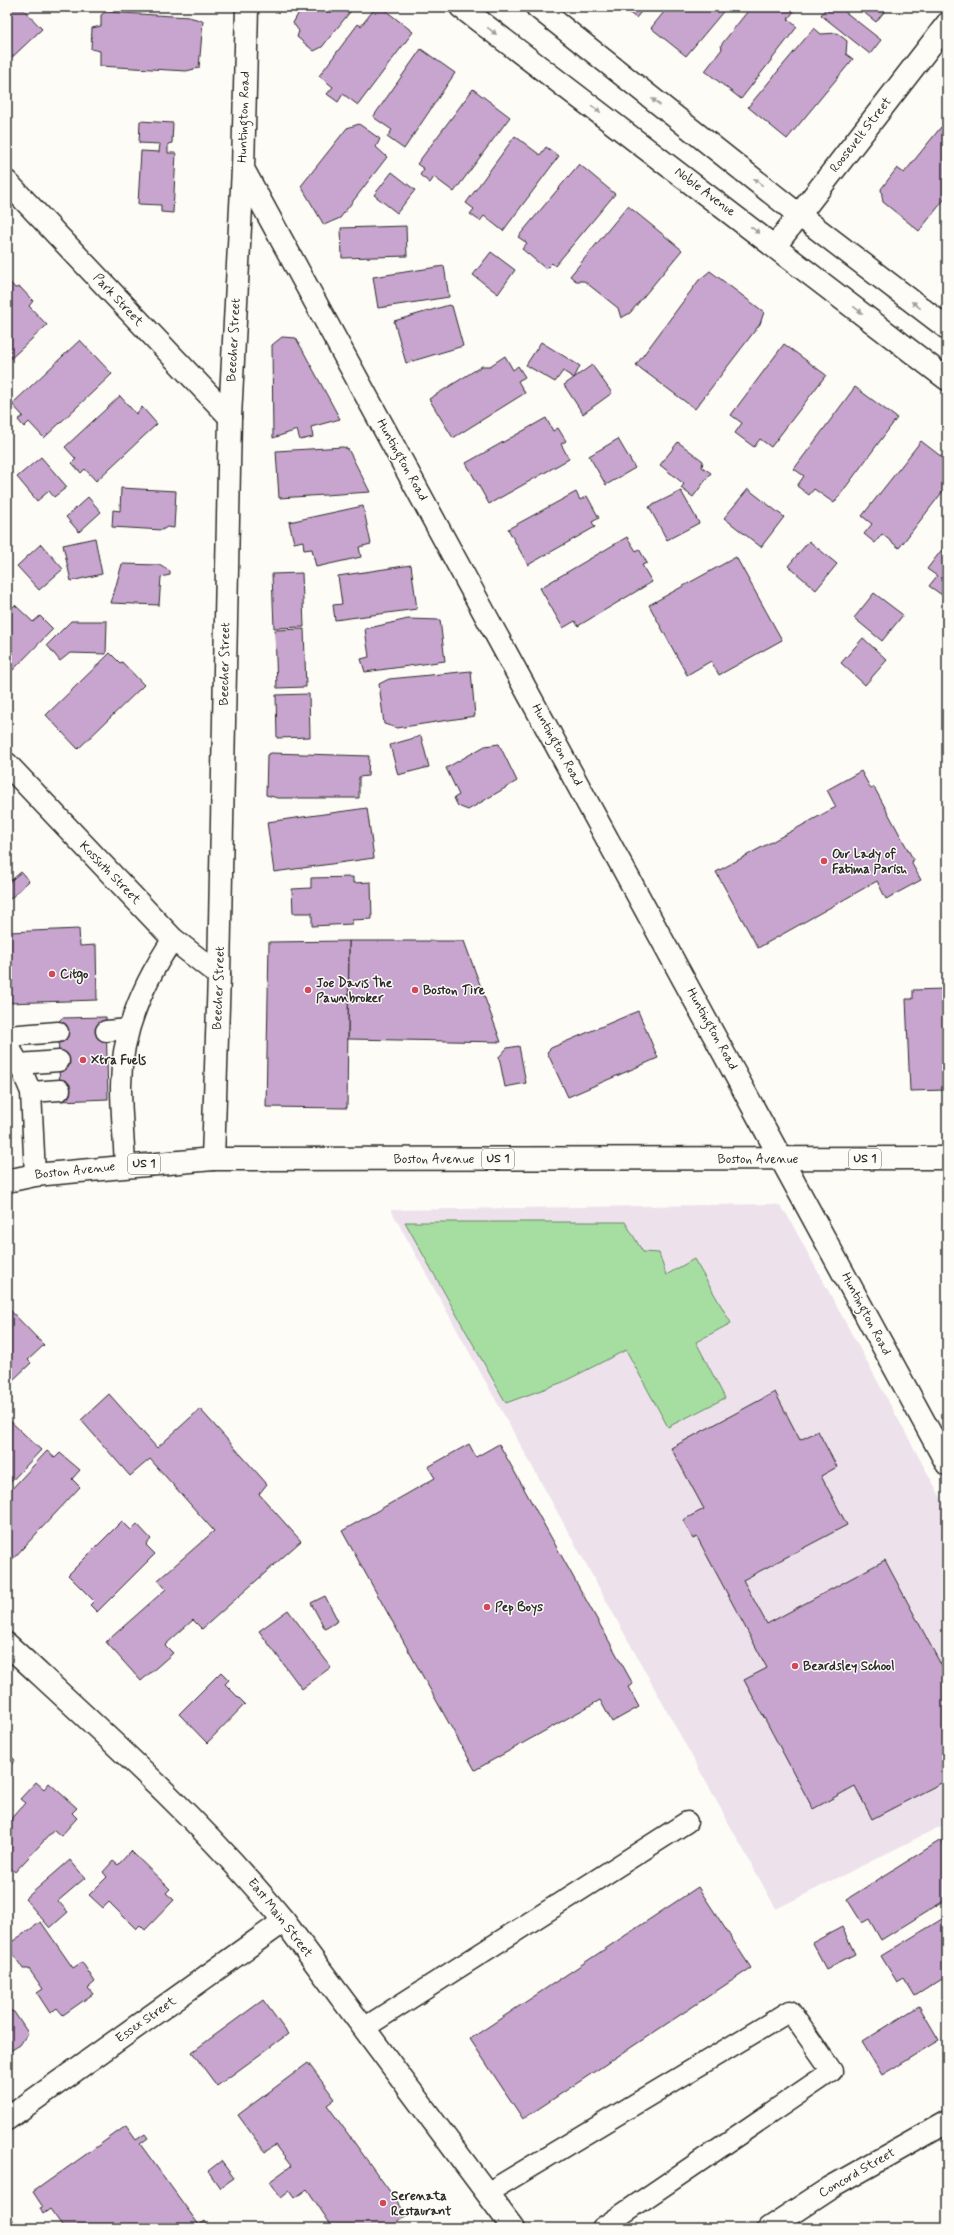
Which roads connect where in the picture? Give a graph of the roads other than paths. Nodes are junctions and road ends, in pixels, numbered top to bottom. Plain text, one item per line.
1 (247, 7) edge
2 (461, 7) edge
3 (536, 7) edge
4 (947, 24) edge
5 (243, 169) junction
6 (7, 182) edge
7 (799, 215) junction
8 (775, 246) junction
9 (947, 328) edge
10 (947, 379) edge
11 (230, 418) junction
12 (7, 764) edge
13 (173, 939) junction
14 (219, 975) junction
15 (128, 1029) junction
16 (106, 1031) dead end
17 (58, 1032) dead end
18 (7, 1036) edge
19 (7, 1043) edge
20 (59, 1062) dead end
21 (19, 1064) junction
22 (60, 1090) dead end
23 (31, 1092) junction
24 (213, 1159) junction
25 (783, 1159) junction
26 (947, 1159) edge
27 (125, 1166) junction
28 (17, 1182) edge
29 (947, 1464) edge
30 (7, 1644) edge
31 (687, 1822) dead end
32 (284, 1921) junction
33 (364, 2028) junction
34 (7, 2119) edge
35 (947, 2122) edge
36 (487, 2193) junction
37 (513, 2228) edge
38 (602, 2228) edge
39 (769, 2228) edge

1 - 5 main road, Huntington Road
2 -> 8 main road, Noble Avenue
7 -> 3 main road
4 - 7 main road, Roosevelt Street
5 - 11 main road, Beecher Street
5 - 25 main road, Huntington Road
6 - 11 main road, Park Street
7 - 8 main road, Roosevelt Street
9 -> 7 main road
8 -> 10 main road, Noble Avenue
11 - 14 main road, Beecher Street
12 - 13 main road, Kossuth Street
13 - 14 main road, Kossuth Street
13 - 15 lane
14 - 24 main road, Beecher Street
15 - 16 lane
15 - 27 lane
17 - 18 lane
19 - 21 lane
20 - 21 lane
21 - 23 lane
22 - 23 lane
23 - 28 lane
24 - 25 main road, Boston Avenue / US 1
24 - 27 main road, Boston Avenue / US 1
25 - 26 main road, Boston Avenue / US 1
25 - 29 main road, Huntington Road
27 - 28 main road, Boston Avenue / US 1
30 - 32 main road, East Main Street
31 - 33 lane
32 - 33 main road, East Main Street
32 - 34 main road, Essex Street
33 - 36 main road, East Main Street
35 - 39 main road, Concord Street
36 - 37 main road, East Main Street
36 - 38 lane

